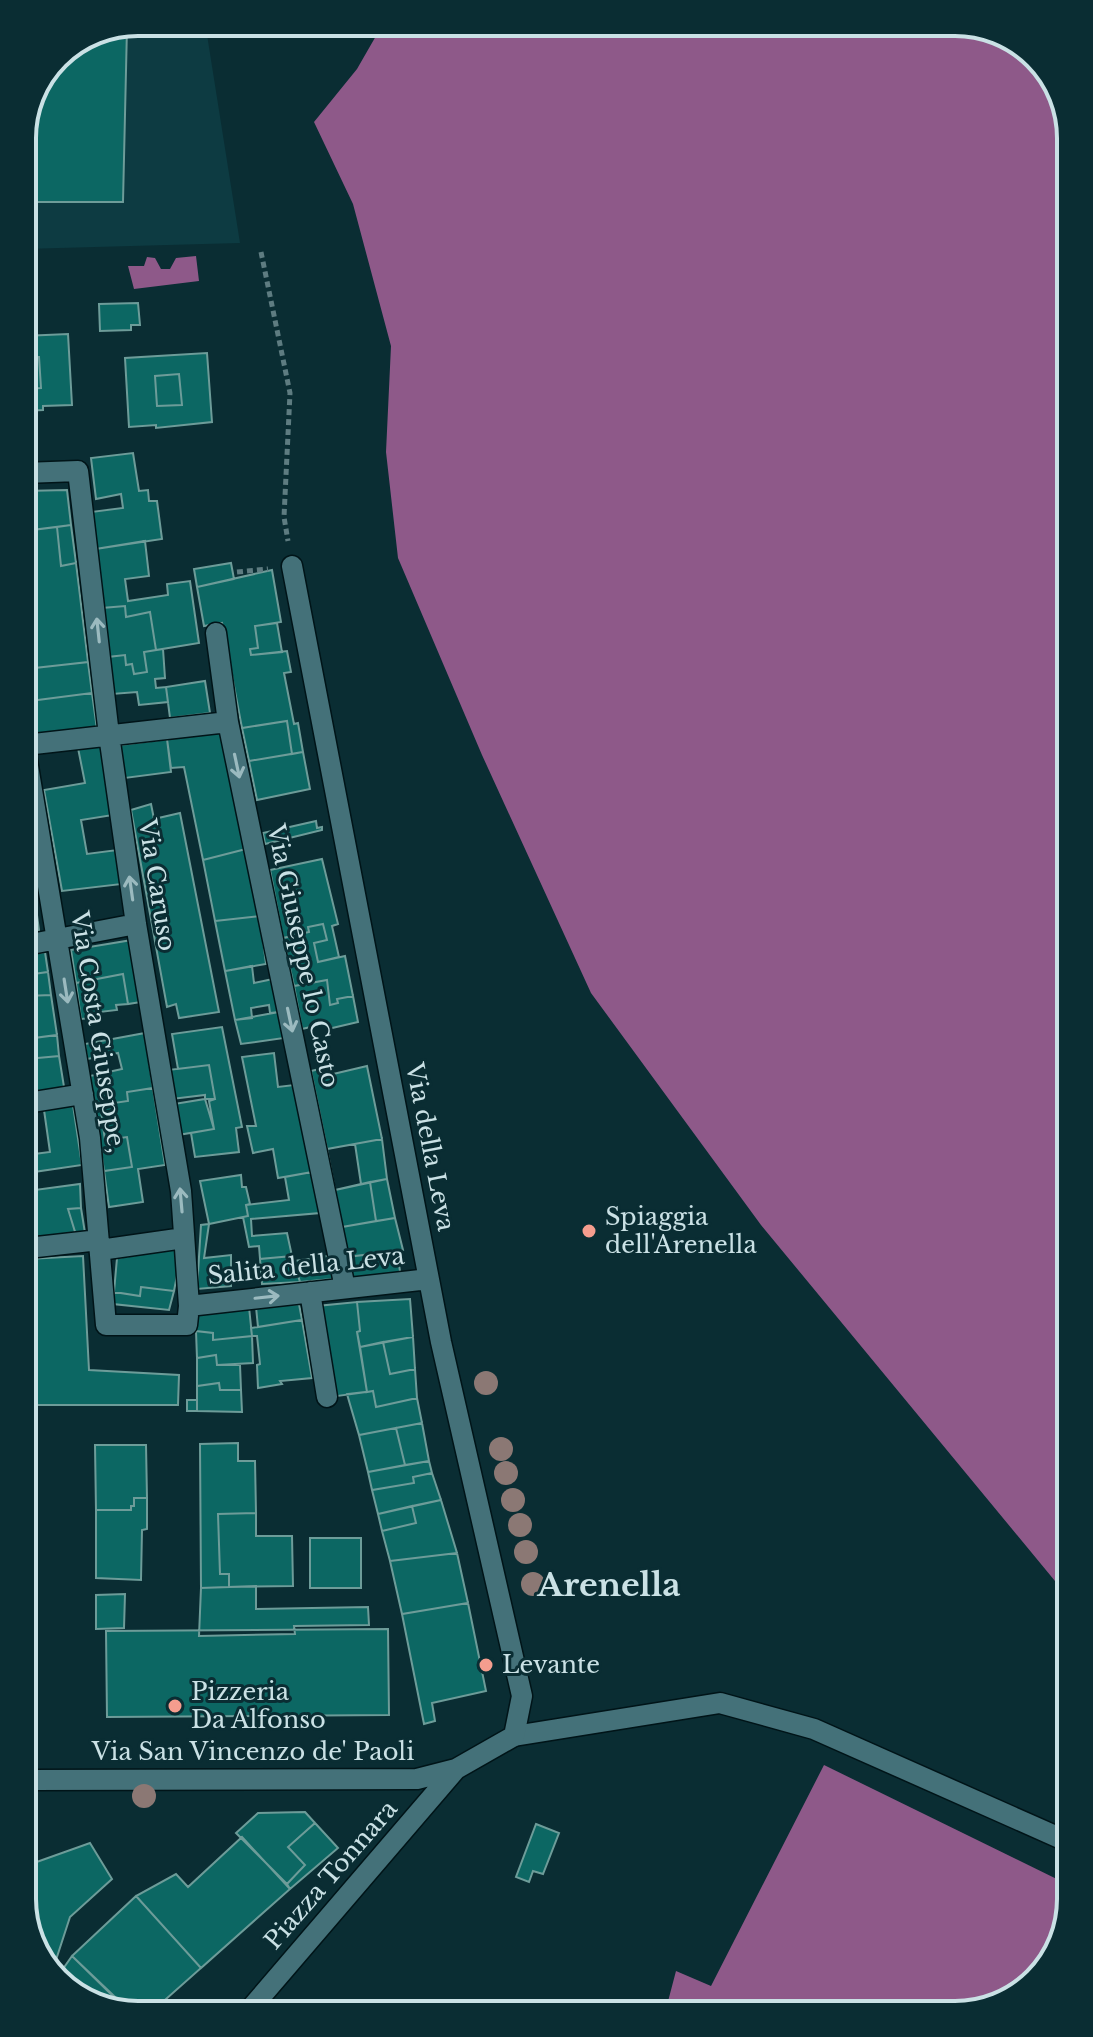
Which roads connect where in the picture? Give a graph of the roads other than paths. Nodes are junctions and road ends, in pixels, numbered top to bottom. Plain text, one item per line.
1 (36, 473) edge
2 (292, 566) road end
3 (216, 633) dead end
4 (228, 722) junction
5 (109, 735) junction
6 (36, 745) edge
7 (36, 811) edge
8 (136, 924) junction
9 (58, 940) junction
10 (36, 943) edge
11 (83, 1094) junction
12 (36, 1102) edge
13 (184, 1238) junction
14 (99, 1245) junction
15 (36, 1248) edge
16 (429, 1279) junction
17 (345, 1288) junction
18 (310, 1292) junction
19 (189, 1306) junction
20 (327, 1397) dead end
21 (514, 1736) junction
22 (456, 1769) junction
23 (36, 1780) edge
24 (1057, 1837) edge
25 (257, 2001) edge

5 -> 1 street, Via Caruso
2 - 16 street, Via della Leva
3 - 4 street, Via Giuseppe lo Casto
4 - 5 street
4 -> 17 street, Via Giuseppe lo Casto
5 - 6 street
8 -> 5 street, Via Caruso
7 - 9 street, Via Costa Giuseppe,
8 - 9 street
13 -> 8 street, Via Caruso
9 - 10 street
9 -> 11 street, Via Costa Giuseppe,
11 - 12 street
11 - 14 street, Via Costa Giuseppe,
13 - 14 street
13 - 19 street, Via Caruso
14 - 15 street
14 - 19 street, Via Costa Giuseppe,
16 - 17 street, Salita della Leva
16 - 21 street, Via della Leva
17 - 18 street, Salita della Leva
19 -> 18 street, Salita della Leva
18 - 20 street
21 - 22 street, Via San Vincenzo de' Paoli
21 - 24 street
22 - 23 street, Via San Vincenzo de' Paoli
22 - 25 street, Piazza Tonnara

